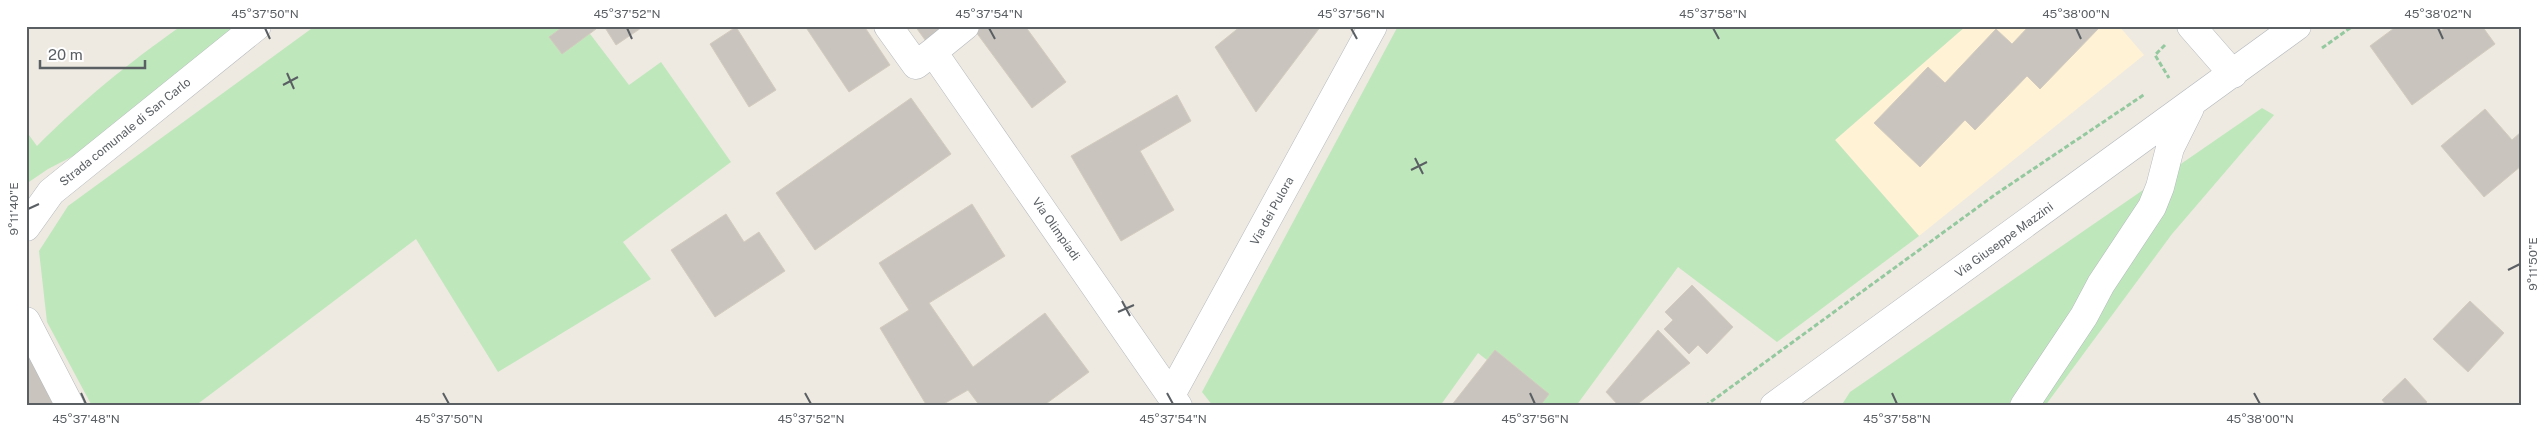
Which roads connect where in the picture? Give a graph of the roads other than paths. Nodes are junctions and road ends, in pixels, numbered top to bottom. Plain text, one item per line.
1 (257, 26) edge
2 (888, 26) edge
3 (965, 26) edge
4 (1373, 26) edge
5 (2191, 26) edge
6 (2271, 26) edge
7 (2297, 26) edge
8 (933, 52) junction
9 (2233, 74) junction
10 (2192, 104) junction
11 (26, 228) edge
12 (26, 321) edge
13 (1175, 400) edge
14 (70, 406) edge
15 (1774, 406) edge
16 (2024, 406) edge

1 - 11 street, Strada comunale di San Carlo
2 - 8 street
3 - 8 street
4 - 13 street, Via dei Pulora
5 - 9 street
6 - 9 street, Via Giuseppe Mazzini
7 - 9 street, Via Giuseppe Mazzini
8 - 13 street, Via Olimpiadi
9 - 10 street, Via Giuseppe Mazzini
10 - 15 street, Via Giuseppe Mazzini
10 - 16 street
12 - 14 street

